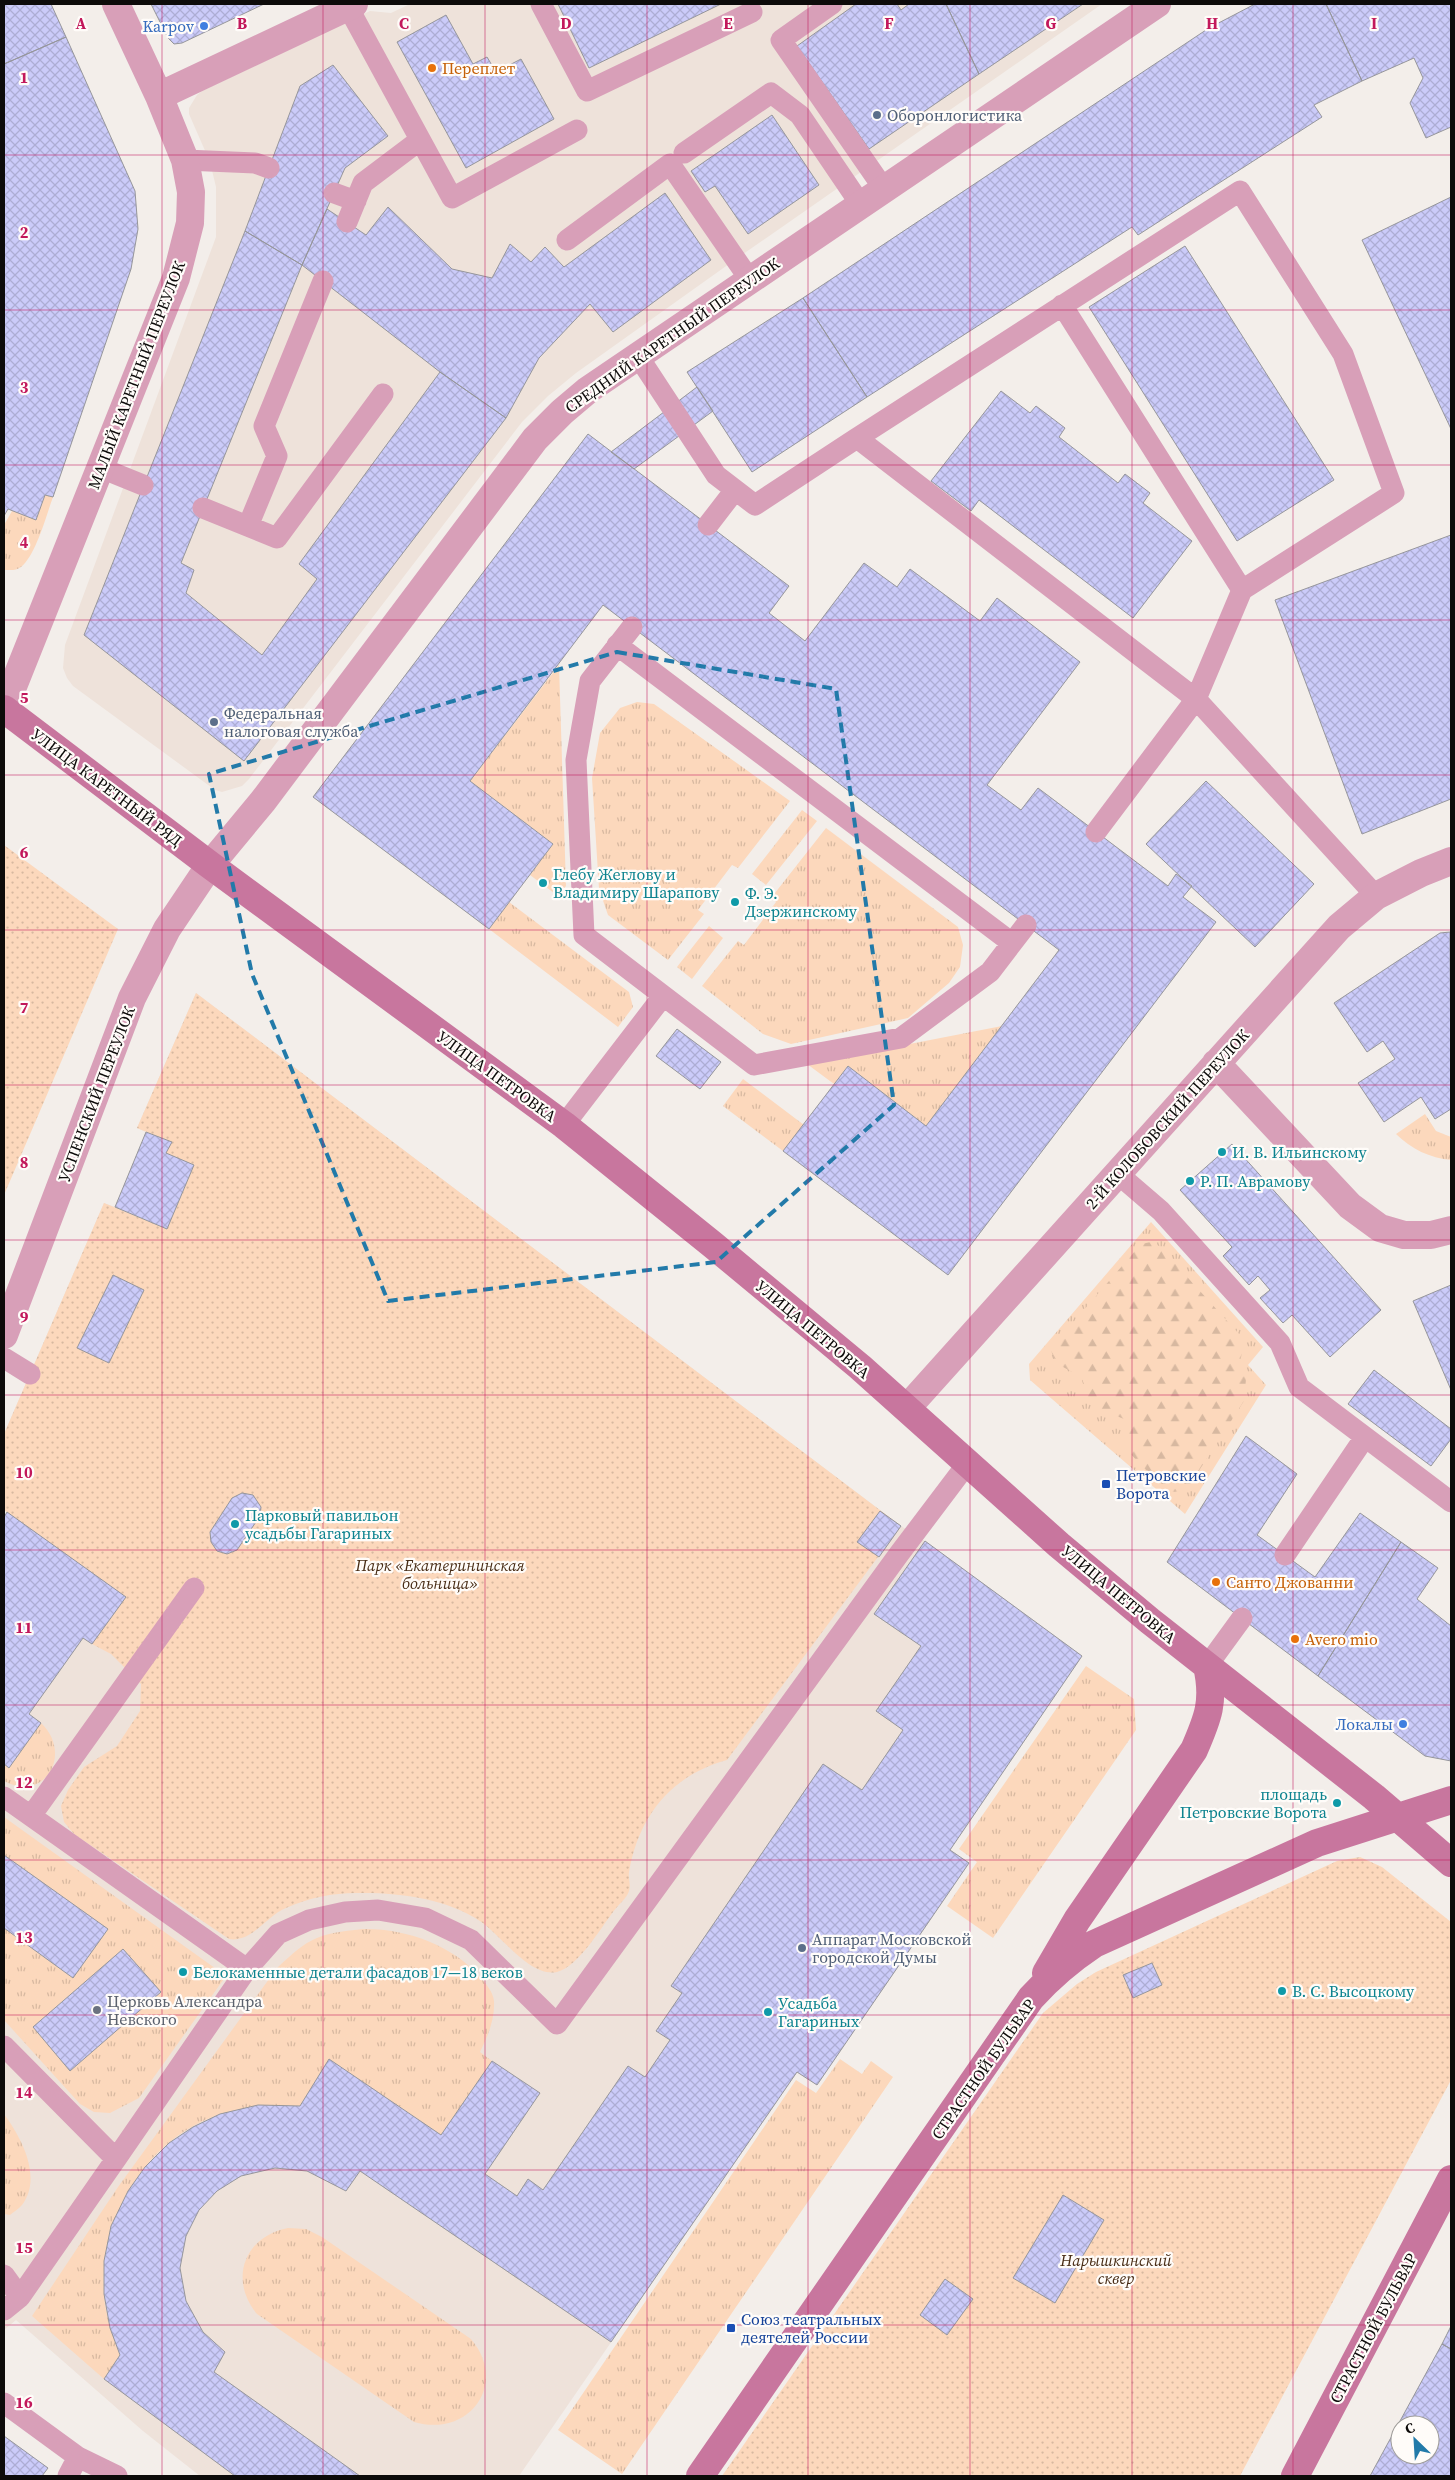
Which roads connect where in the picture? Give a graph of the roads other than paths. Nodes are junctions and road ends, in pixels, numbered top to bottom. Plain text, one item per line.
1 (116, 4) edge
2 (541, 4) edge
3 (832, 4) edge
4 (1157, 4) edge
5 (351, 5) edge
6 (752, 12) dead end
7 (159, 96) junction
8 (577, 130) dead end
9 (420, 140) junction
10 (684, 153) dead end
11 (185, 160) junction
12 (269, 168) dead end
13 (884, 189) junction
14 (334, 193) dead end
15 (356, 201) junction
16 (861, 204) junction
17 (347, 222) dead end
18 (567, 240) dead end
19 (750, 280) junction
20 (323, 281) dead end
21 (1062, 305) junction
22 (638, 356) junction
23 (383, 394) dead end
24 (857, 438) junction
25 (101, 468) junction
26 (143, 485) dead end
27 (735, 490) junction
28 (203, 508) dead end
29 (708, 525) dead end
30 (248, 526) junction
31 (1242, 590) junction
32 (632, 627) dead end
33 (617, 645) junction
34 (1196, 699) junction
35 (4, 709) edge
36 (1096, 832) dead end
37 (1451, 861) edge
38 (210, 865) junction
39 (1376, 896) junction
40 (1026, 924) dead end
41 (1012, 943) junction
42 (663, 996) junction
43 (1216, 1063) junction
44 (564, 1125) junction
45 (1118, 1174) junction
46 (1451, 1230) edge
47 (4, 1335) edge
48 (4, 1358) edge
49 (30, 1374) dead end
50 (907, 1408) junction
51 (1364, 1437) junction
52 (967, 1464) junction
53 (1451, 1502) edge
54 (1285, 1555) dead end
55 (194, 1588) dead end
56 (1242, 1618) dead end
57 (1207, 1666) junction
58 (4, 1797) edge
59 (1451, 1800) edge
60 (31, 1816) junction
61 (1396, 1818) junction
62 (1451, 1863) edge
63 (247, 1969) junction
64 (1031, 1998) junction
65 (4, 2046) edge
66 (116, 2159) junction
67 (1449, 2188) edge
68 (4, 2276) edge
69 (12, 2303) edge
70 (4, 2403) edge
71 (78, 2457) junction
72 (68, 2476) edge
73 (117, 2476) edge
74 (700, 2476) edge
75 (1295, 2476) edge

1 - 7 street, МАЛЫЙ КАРЕТНЫЙ ПЕРЕУЛОК
2 - 6 lane
3 - 13 lane
4 - 13 street, СРЕДНИЙ КАРЕТНЫЙ ПЕРЕУЛОК
5 - 7 street
5 - 9 lane
7 - 11 street, МАЛЫЙ КАРЕТНЫЙ ПЕРЕУЛОК
8 - 9 lane
9 - 15 lane
10 - 16 lane
11 - 12 lane
11 - 25 street, МАЛЫЙ КАРЕТНЫЙ ПЕРЕУЛОК
13 - 16 street, СРЕДНИЙ КАРЕТНЫЙ ПЕРЕУЛОК
14 - 15 lane
15 - 17 lane
16 - 19 street, СРЕДНИЙ КАРЕТНЫЙ ПЕРЕУЛОК
18 - 19 lane
19 - 22 street, СРЕДНИЙ КАРЕТНЫЙ ПЕРЕУЛОК
20 - 30 lane
21 - 24 lane
21 - 31 lane
21 - 31 lane
22 - 27 lane
22 - 38 street, СРЕДНИЙ КАРЕТНЫЙ ПЕРЕУЛОК
23 - 30 lane
24 - 27 lane
24 - 34 lane
25 - 26 lane
25 - 35 street, МАЛЫЙ КАРЕТНЫЙ ПЕРЕУЛОК
27 - 29 lane
28 - 30 lane
31 - 34 lane
32 - 33 lane
33 - 41 lane
33 - 42 lane
34 - 36 lane
34 - 39 lane
35 - 38 main road, УЛИЦА КАРЕТНЫЙ РЯД
37 - 39 street, 2-Й КОЛОБОВСКИЙ ПЕРЕУЛОК
38 - 44 main road, УЛИЦА ПЕТРОВКА
38 - 47 street, УСПЕНСКИЙ ПЕРЕУЛОК
39 - 43 street, 2-Й КОЛОБОВСКИЙ ПЕРЕУЛОК
40 - 41 lane
41 - 42 lane
42 - 44 lane
43 - 45 street, 2-Й КОЛОБОВСКИЙ ПЕРЕУЛОК
43 - 46 street
44 - 50 main road, УЛИЦА ПЕТРОВКА
45 - 50 street, 2-Й КОЛОБОВСКИЙ ПЕРЕУЛОК
45 - 51 lane
48 - 49 lane
50 - 52 main road, УЛИЦА ПЕТРОВКА
51 - 53 lane
51 - 54 lane
52 - 57 main road, УЛИЦА ПЕТРОВКА
52 - 63 lane
55 - 60 lane
56 - 57 lane
57 - 61 main road, УЛИЦА ПЕТРОВКА
57 - 64 main road
58 - 60 lane
59 - 61 main road, СТРАСТНОЙ БУЛЬВАР
60 - 63 lane
61 - 62 main road
61 - 64 main road, СТРАСТНОЙ БУЛЬВАР
63 - 66 lane
64 - 74 main road, СТРАСТНОЙ БУЛЬВАР
65 - 66 lane
66 - 69 lane
67 - 75 main road, СТРАСТНОЙ БУЛЬВАР
68 - 69 lane
70 - 71 lane
71 - 72 lane
71 - 73 lane

